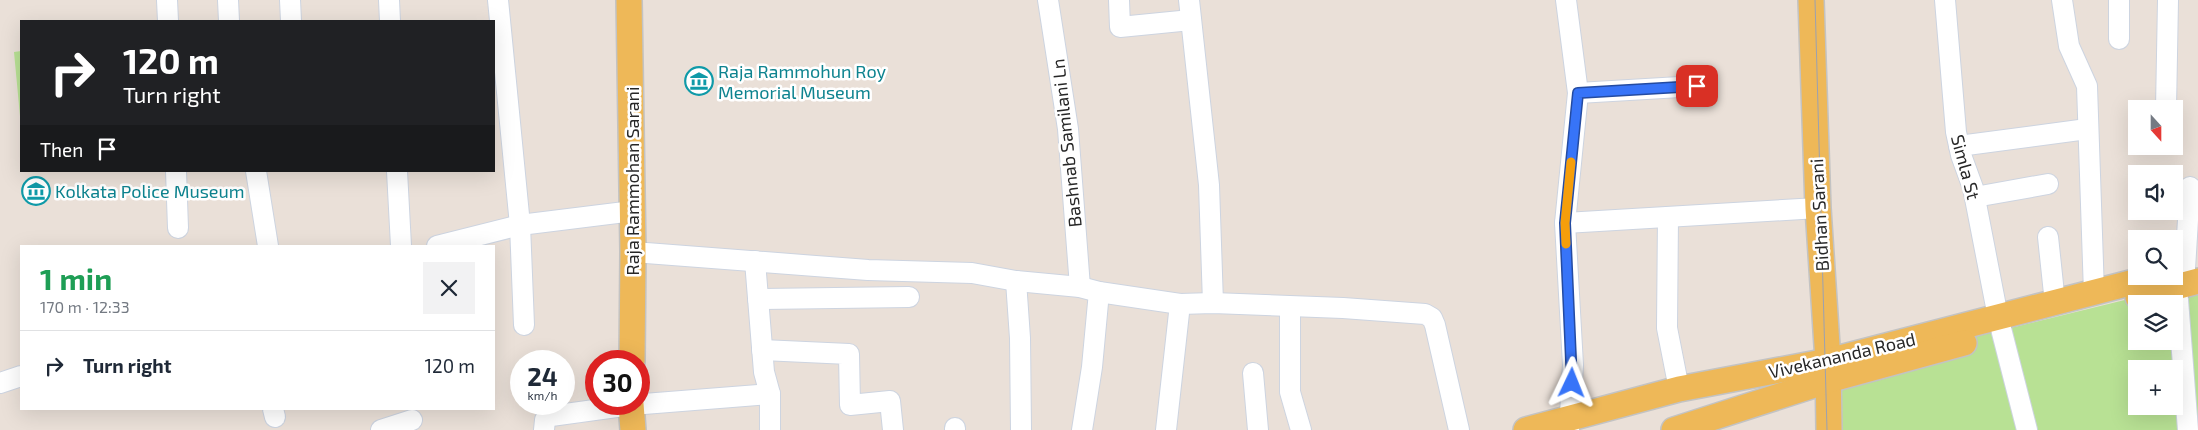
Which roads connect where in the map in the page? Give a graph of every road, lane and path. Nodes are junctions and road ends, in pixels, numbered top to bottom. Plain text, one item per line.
1 (167, 0) edge
2 (228, 0) edge
3 (290, 0) edge
4 (390, 0) edge
5 (498, 0) edge
6 (629, 0) edge
7 (1048, 0) edge
8 (1119, 0) edge
9 (1189, 0) edge
10 (1566, 0) edge
11 (1811, 0) edge
12 (1945, 0) edge
13 (2062, 0) edge
14 (2119, 0) edge
15 (2168, 0) edge
16 (168, 20) edge
17 (229, 20) edge
18 (291, 20) edge
19 (390, 20) edge
20 (1191, 20) junction
21 (2119, 39) dead end
22 (1697, 86) dead end
23 (1578, 93) junction
24 (2166, 100) edge
25 (2087, 129) junction
26 (1959, 146) junction
27 (176, 172) edge
28 (256, 172) edge
29 (397, 172) edge
30 (2048, 184) dead end
31 (2187, 187) edge
32 (1975, 197) junction
33 (1818, 208) junction
34 (632, 212) junction
35 (1668, 217) junction
36 (1565, 223) junction
37 (520, 225) junction
38 (178, 228) dead end
39 (2048, 237) dead end
40 (268, 245) edge
41 (401, 245) edge
42 (441, 245) edge
43 (2183, 246) edge
44 (633, 252) junction
45 (755, 261) junction
46 (1016, 281) junction
47 (2133, 285) edge
48 (2144, 285) edge
49 (2181, 285) edge
50 (1089, 289) junction
51 (2094, 293) junction
52 (909, 297) dead end
53 (758, 299) junction
54 (1213, 303) junction
55 (2055, 303) junction
56 (1180, 304) junction
57 (1290, 306) junction
58 (2000, 324) junction
59 (524, 325) dead end
60 (632, 350) edge
61 (762, 350) junction
62 (1828, 371) junction
63 (1253, 373) dead end
64 (20, 376) edge
65 (0, 383) edge
66 (1680, 389) junction
67 (770, 394) junction
68 (650, 403) edge
69 (585, 414) edge
70 (632, 415) edge
71 (412, 420) edge
72 (547, 423) edge
73 (1569, 425) edge
74 (382, 430) edge
75 (633, 430) edge
76 (770, 430) edge
77 (893, 430) edge
78 (1021, 430) edge
79 (1082, 430) edge
80 (1166, 430) edge
81 (1258, 430) edge
82 (1301, 430) edge
83 (1459, 430) edge
84 (1526, 430) edge
85 (1674, 430) edge
86 (1829, 430) edge
87 (2027, 430) edge
88 (2188, 430) edge

1 - 16 street
2 - 17 street
3 - 18 street
4 - 19 street
5 - 37 street
6 - 34 main road, Raja Rammohan Sarani
7 - 50 street, Bashnab Samilani Ln
8 - 20 street
9 - 20 street
10 - 23 street
11 - 33 main road, Bidhan Sarani
12 - 26 street, Simla St
13 - 25 street
14 - 21 street
15 - 24 street
20 - 54 street
22 - 23 street
23 - 36 street
25 - 26 street
25 - 51 street
26 - 32 street, Simla St
27 - 38 street
28 - 40 street
29 - 41 street
30 - 32 street
31 - 43 street
32 - 58 street, Simla St
33 - 35 street
33 - 62 main road, Bidhan Sarani
34 - 37 street
34 - 44 main road, Raja Rammohan Sarani
35 - 36 street
35 - 66 street
36 - 73 street
37 - 42 street
37 - 59 street
39 - 55 street
44 - 45 street
44 - 60 main road, Raja Rammohan Sarani
45 - 46 street
45 - 53 street
46 - 50 street
46 - 78 street
47 - 51 main road, Vivekananda Road
48 - 58 main road, Vivekananda Road
49 - 88 street
50 - 56 street
50 - 79 street, Bashnab Samilani Ln
51 - 55 main road, Vivekananda Road
52 - 53 street
53 - 61 street
54 - 56 street
54 - 57 street
55 - 58 main road, Vivekananda Road
56 - 80 street
57 - 82 street
57 - 83 street
58 - 62 main road, Vivekananda Road
58 - 87 street, Simla St
61 - 67 street
61 - 77 street
62 - 66 main road, Vivekananda Road
62 - 85 main road, Vivekananda Road
62 - 86 main road, Bidhan Sarani
63 - 81 street
64 - 65 street
66 - 73 main road, Vivekananda Road
67 - 68 street
67 - 76 street
69 - 72 street
70 - 75 main road
71 - 74 street
73 - 84 main road, Vivekananda Road

